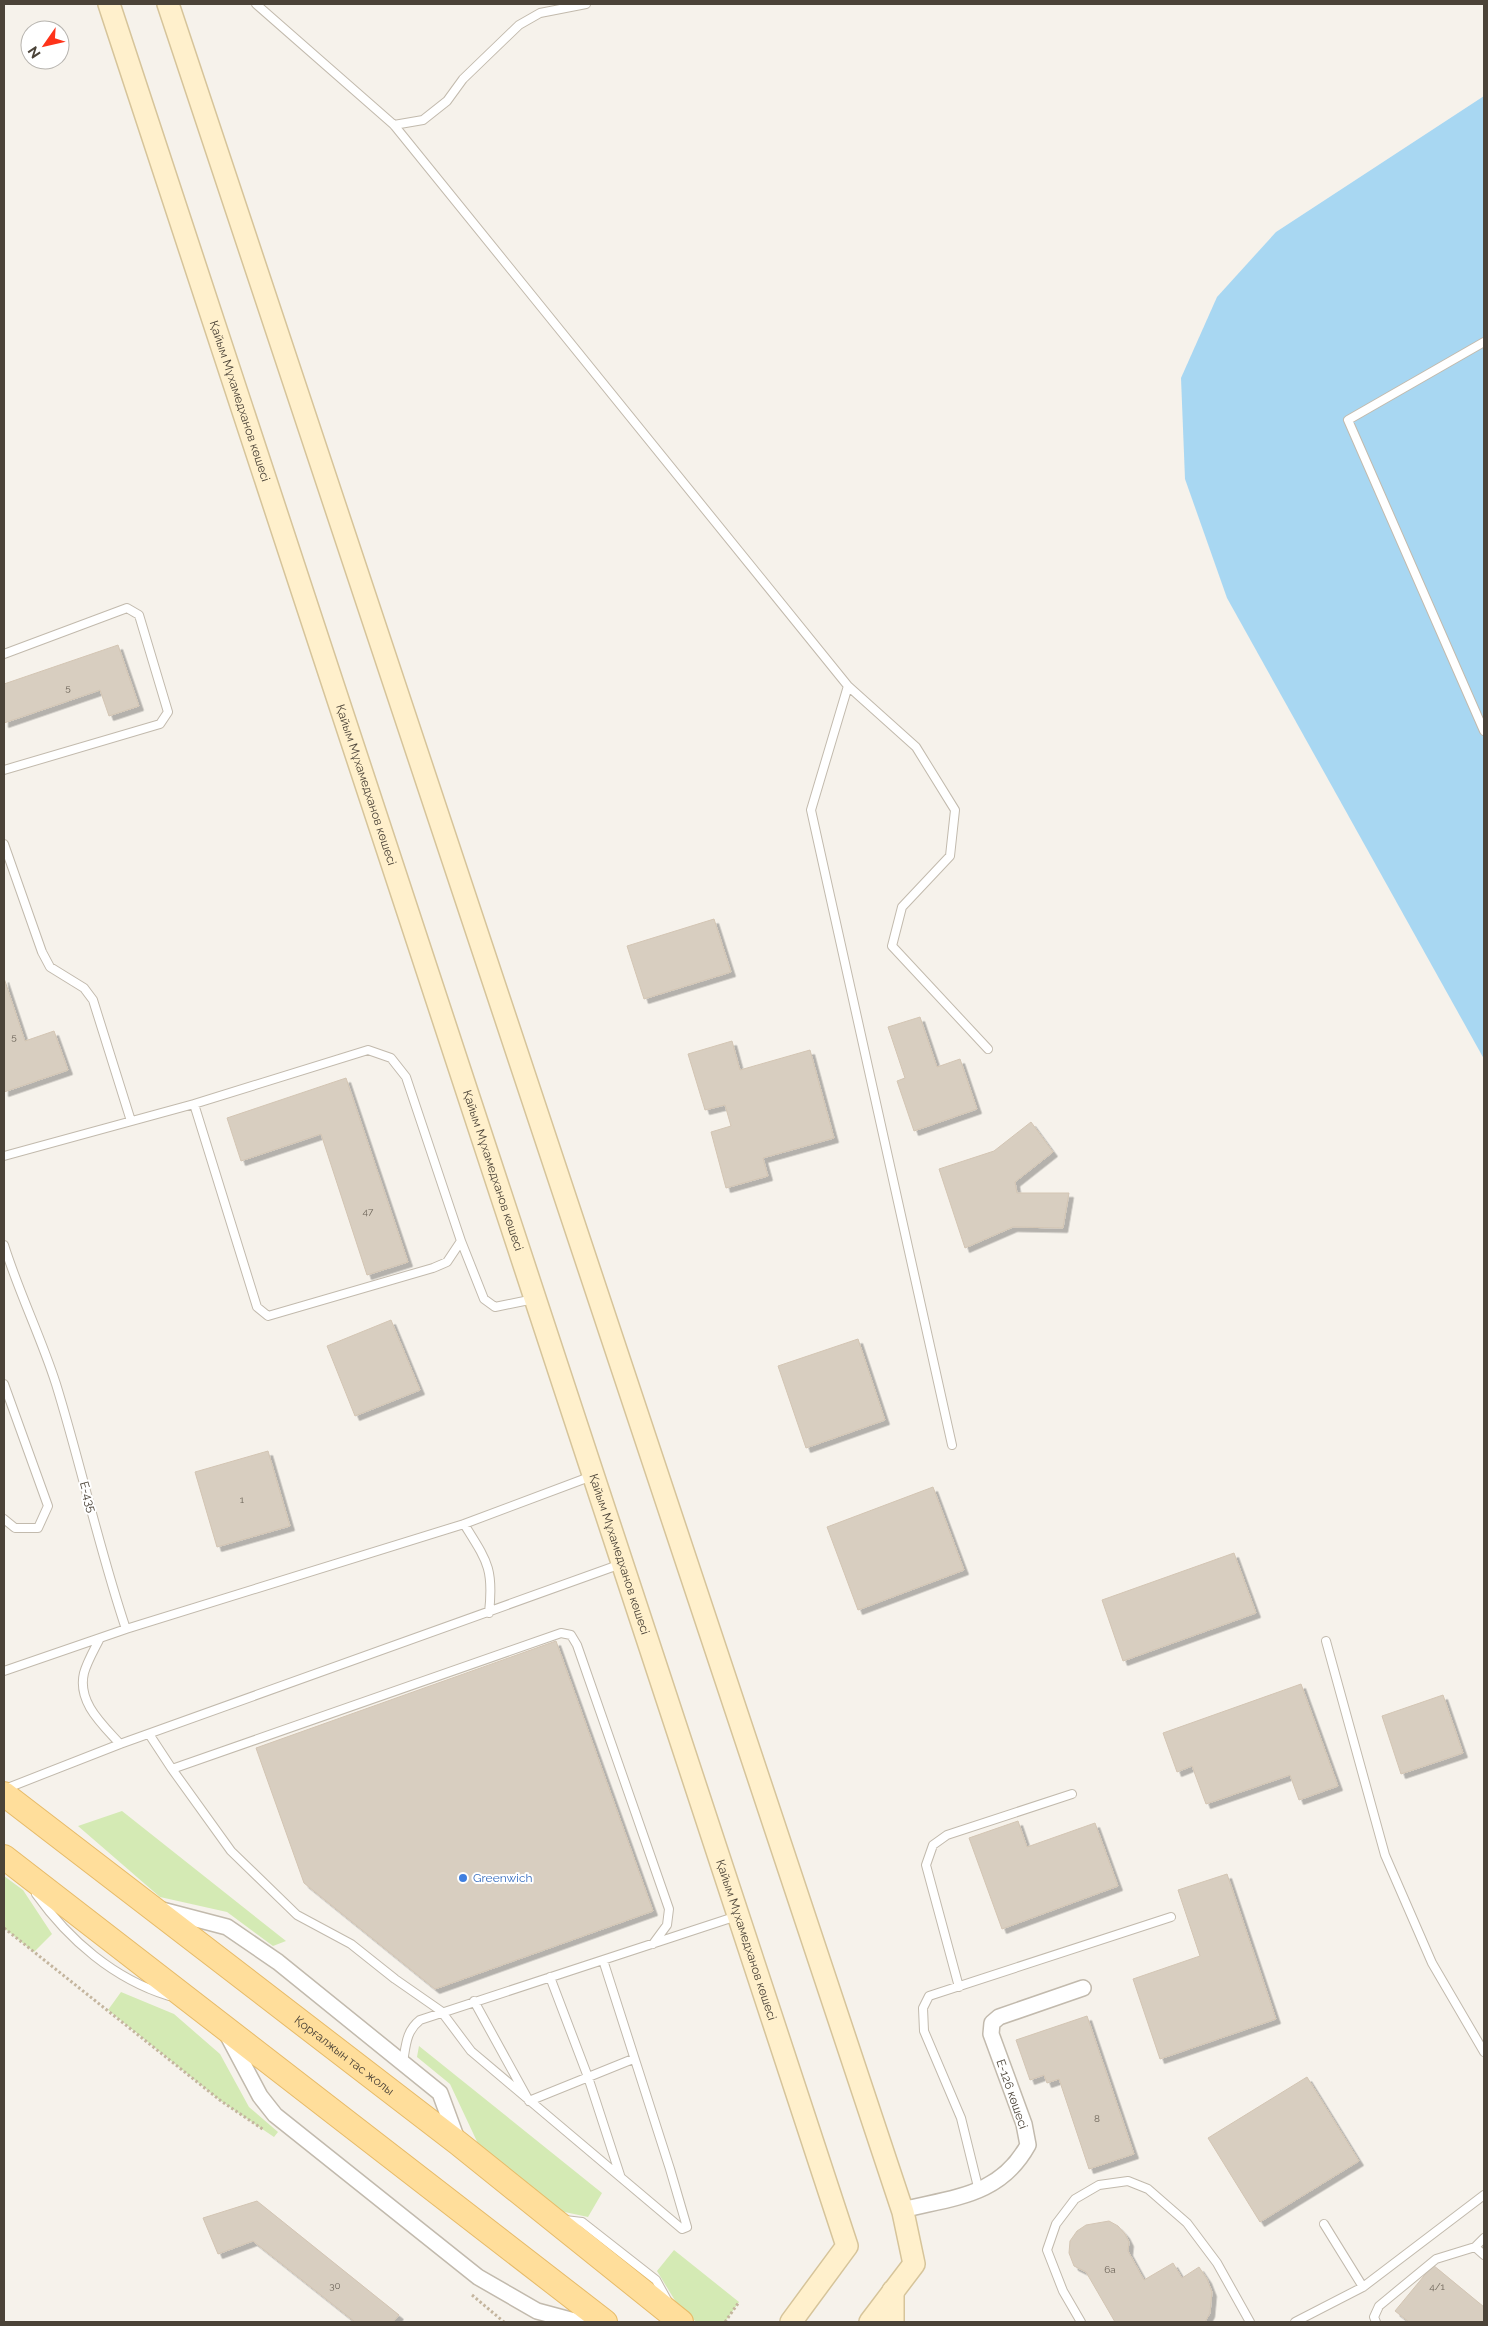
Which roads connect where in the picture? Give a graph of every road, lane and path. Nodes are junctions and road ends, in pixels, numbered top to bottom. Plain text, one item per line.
1 (109, 4) edge
2 (168, 4) edge
3 (256, 4) edge
4 (540, 4) edge
5 (586, 4) edge
6 (540, 13) junction
7 (394, 125) junction
8 (1484, 342) edge
9 (4, 654) edge
10 (848, 686) junction
11 (1484, 731) edge
12 (4, 770) edge
13 (4, 844) edge
14 (988, 1049) dead end
15 (194, 1104) junction
16 (131, 1121) junction
17 (4, 1156) edge
18 (461, 1242) junction
19 (4, 1246) edge
20 (536, 1299) junction
21 (4, 1384) edge
22 (952, 1445) dead end
23 (594, 1475) junction
24 (4, 1519) edge
25 (464, 1524) junction
26 (623, 1564) junction
27 (489, 1613) junction
28 (126, 1629) junction
29 (99, 1640) junction
30 (1326, 1641) dead end
31 (4, 1671) edge
32 (149, 1734) junction
33 (120, 1744) junction
34 (172, 1769) junction
35 (4, 1790) edge
36 (4, 1794) edge
37 (1072, 1794) dead end
38 (10, 1861) edge
39 (152, 1908) junction
40 (738, 1916) junction
41 (1171, 1917) dead end
42 (4, 1928) edge
43 (653, 1944) junction
44 (603, 1960) junction
45 (550, 1977) junction
46 (959, 1987) junction
47 (1083, 1988) dead end
48 (474, 2001) junction
49 (441, 2011) junction
50 (222, 2026) junction
51 (1484, 2052) edge
52 (633, 2059) junction
53 (402, 2064) junction
54 (588, 2077) junction
55 (529, 2101) junction
56 (266, 2132) dead end
57 (458, 2143) junction
58 (620, 2176) junction
59 (979, 2191) junction
60 (1483, 2198) edge
61 (902, 2210) junction
62 (1324, 2224) dead end
63 (1484, 2238) edge
64 (1475, 2247) junction
65 (1484, 2255) edge
66 (1363, 2287) junction
67 (467, 2290) dead end
68 (893, 2291) junction
69 (739, 2302) dead end
70 (679, 2321) edge
71 (504, 2322) edge
72 (578, 2322) edge
73 (604, 2322) edge
74 (725, 2322) edge
75 (791, 2322) edge
76 (870, 2322) edge
77 (892, 2322) edge
78 (1081, 2322) edge
79 (1250, 2322) edge
80 (1295, 2322) edge
81 (1376, 2322) edge

1 - 20 main road, Қайым Мұхамедханов көшесі
2 - 61 main road
3 - 7 lane
4 - 6 lane
5 - 6 lane
6 - 7 lane
7 - 10 lane
8 - 11 lane
9 - 12 lane
10 - 14 lane
10 - 22 lane
13 - 16 lane
15 - 16 lane
15 - 18 lane
15 - 18 lane
16 - 17 lane
18 - 20 lane
19 - 28 lane, Е-435
20 - 23 main road, Қайым Мұхамедханов көшесі
21 - 24 lane
23 - 25 lane
23 - 26 main road, Қайым Мұхамедханов көшесі
25 - 27 lane
25 - 28 lane
26 - 27 lane
26 - 40 main road, Қайым Мұхамедханов көшесі
27 - 32 lane
28 - 29 lane
29 - 31 lane
29 - 33 lane
30 - 51 lane
32 - 33 lane
32 - 34 lane
33 - 35 lane
34 - 43 lane
34 - 49 lane
36 - 39 main road, Қорғалжын тас жолы
37 - 46 lane
38 - 50 main road
39 - 53 street
39 - 57 main road, Қорғалжын тас жолы
40 - 43 lane
40 - 75 main road, Қайым Мұхамедханов көшесі
41 - 46 lane
42 - 56 path
43 - 44 lane
44 - 45 lane
44 - 52 lane
45 - 48 lane
45 - 54 lane
46 - 59 lane
47 - 59 street, Е-126 көшесі
48 - 49 lane
48 - 55 lane
49 - 53 lane
49 - 55 lane
50 - 72 street
50 - 73 main road
52 - 54 lane
52 - 58 lane
53 - 57 street
54 - 55 lane
54 - 58 lane
55 - 58 lane
57 - 70 main road, Қорғалжын тас жолы
59 - 61 street, Е-126 көшесі
60 - 66 lane
61 - 68 main road
62 - 66 lane
63 - 64 lane
64 - 65 lane
64 - 81 lane
66 - 80 lane
67 - 71 path
68 - 76 main road
68 - 77 main road
69 - 74 path
78 - 79 lane

